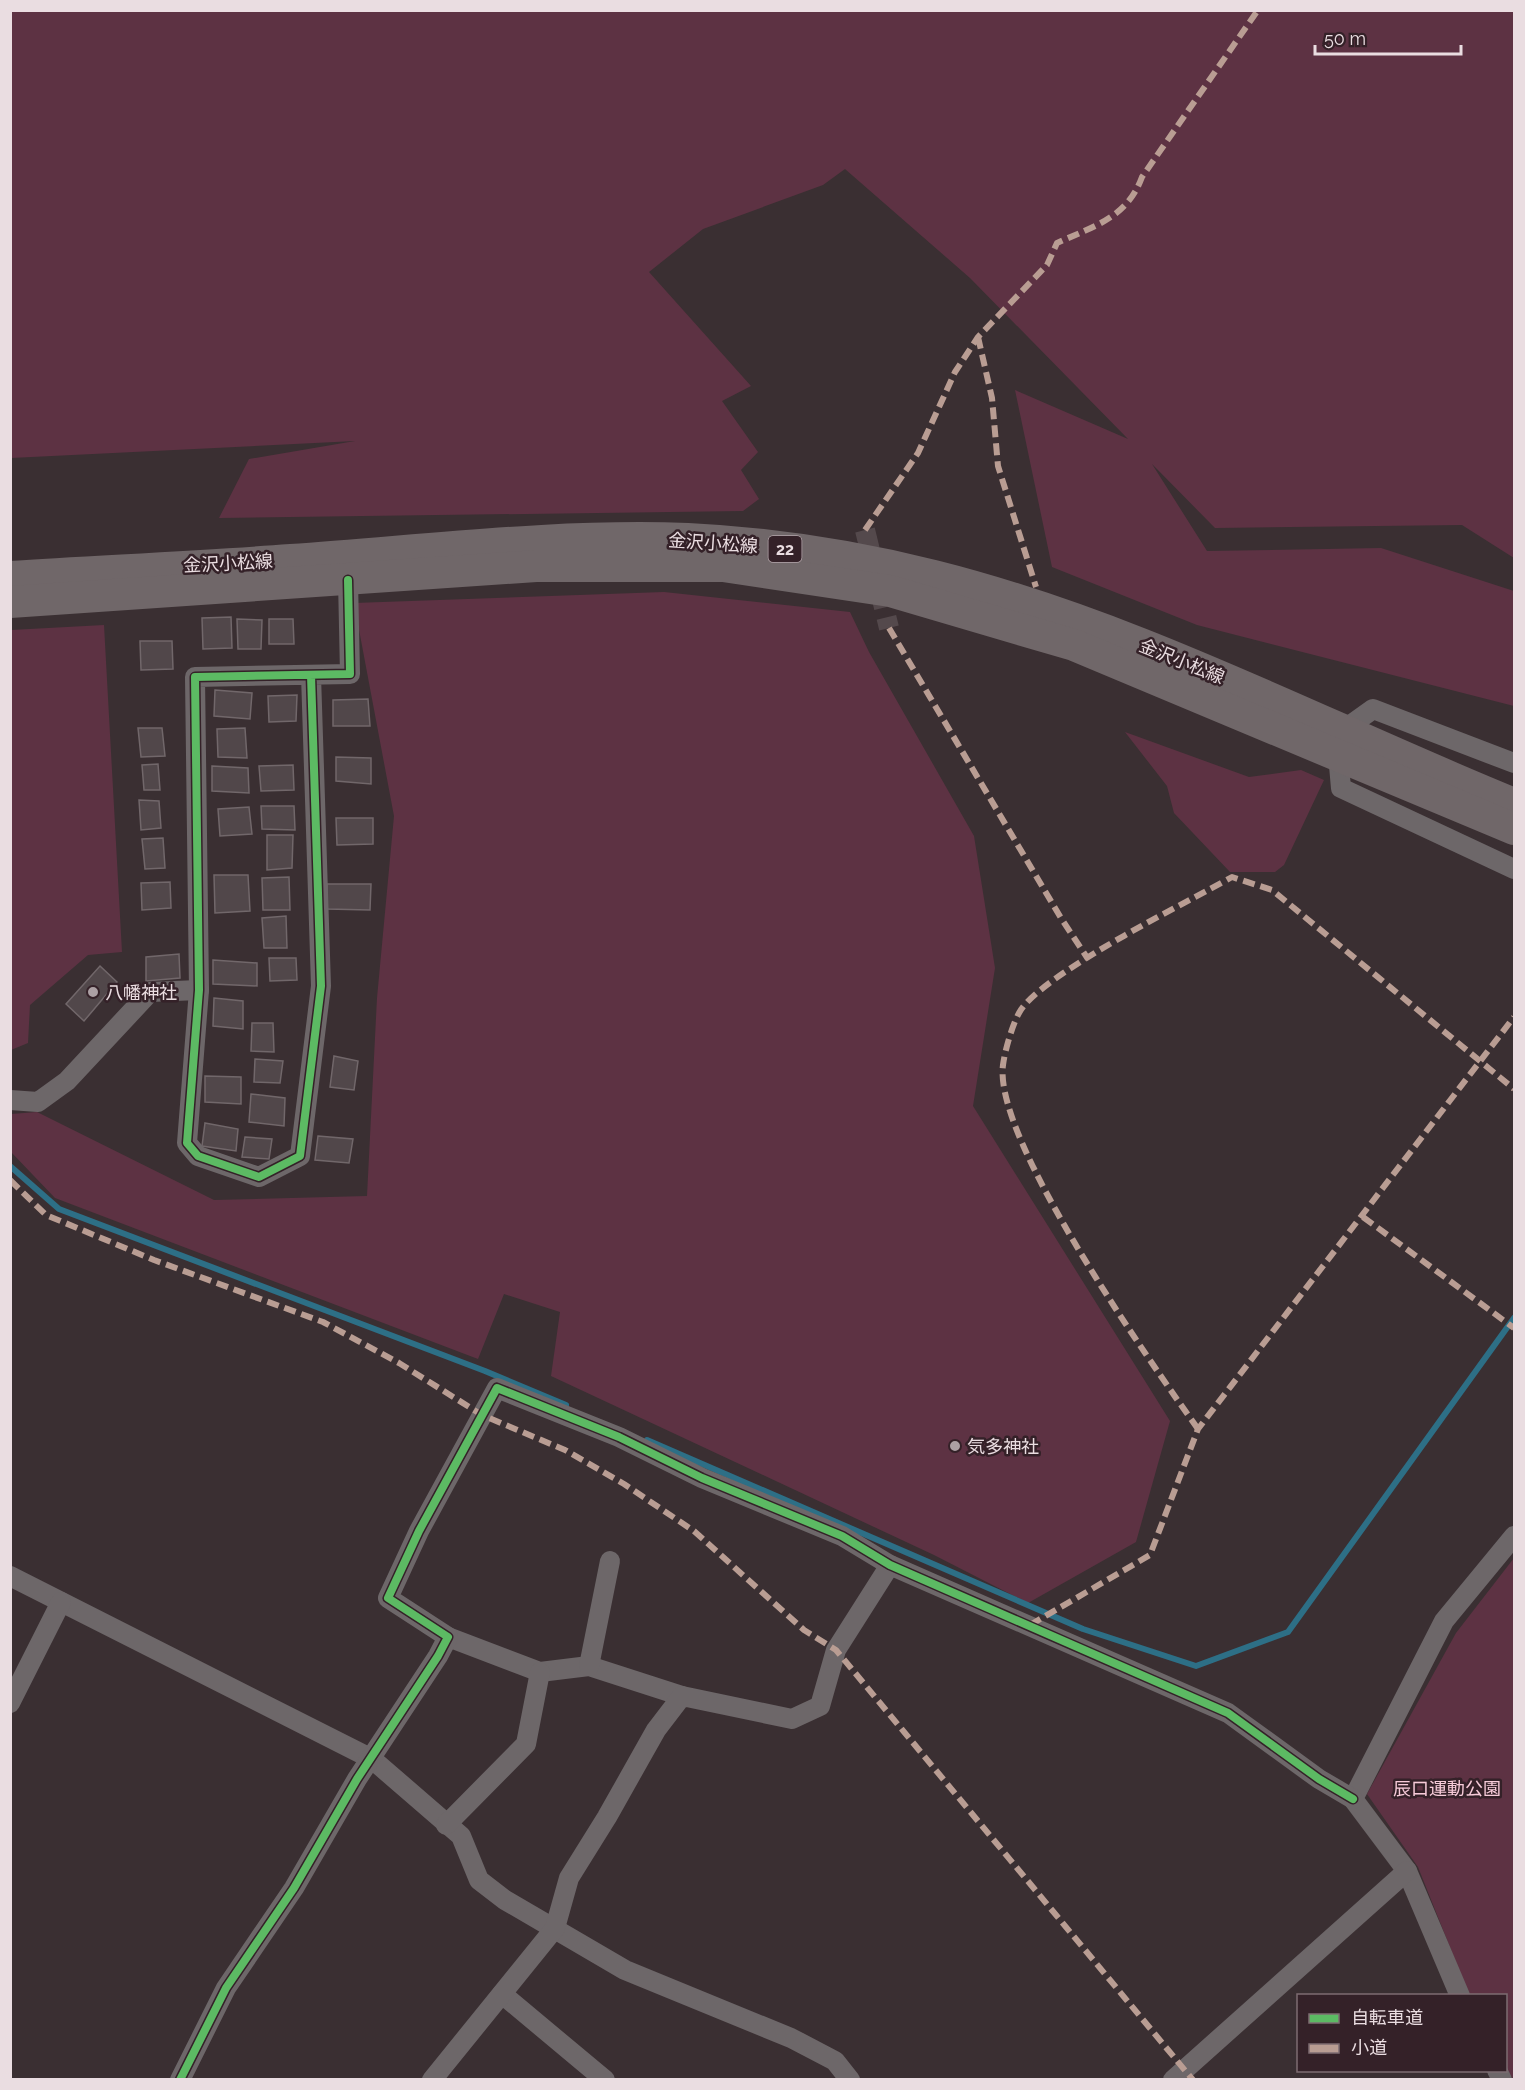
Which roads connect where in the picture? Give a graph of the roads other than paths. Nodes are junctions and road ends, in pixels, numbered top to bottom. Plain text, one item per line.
1 (10, 578) edge
2 (348, 580) junction
3 (10, 602) edge
4 (311, 675) junction
5 (1341, 742) junction
6 (1515, 763) edge
7 (1515, 804) edge
8 (1515, 829) edge
9 (1515, 869) edge
10 (200, 990) junction
11 (10, 1100) edge
12 (1515, 1536) edge
13 (610, 1561) dead end
14 (890, 1565) junction
15 (10, 1576) edge
16 (61, 1602) junction
17 (448, 1637) junction
18 (589, 1666) junction
19 (540, 1672) junction
20 (682, 1696) junction
21 (10, 1703) edge
22 (372, 1759) junction
23 (1353, 1799) junction
24 (446, 1825) junction
25 (1407, 1871) junction
26 (555, 1928) junction
27 (502, 1994) junction
28 (1460, 1994) edge
29 (180, 2079) edge
30 (432, 2079) edge
31 (605, 2079) edge
32 (850, 2079) edge
33 (1173, 2079) edge

1 - 5 main road, 金沢小松線 / 22
2 - 3 main road, 金沢小松線 / 22
2 - 4 street
2 - 5 main road, 金沢小松線 / 22
4 - 10 street
4 - 10 street
5 - 6 street
5 - 7 main road, 金沢小松線 / 22
5 - 8 main road, 金沢小松線 / 22
5 - 9 street
10 - 11 street
12 - 23 street
13 - 18 street
14 - 17 street
14 - 20 street
14 - 23 street
15 - 16 street
16 - 21 street
16 - 22 street
17 - 19 street
17 - 22 street
18 - 19 street
18 - 20 street
19 - 24 street
20 - 26 street
22 - 24 street
22 - 29 street
23 - 25 street
24 - 26 street
25 - 28 street
25 - 33 street
26 - 27 street
26 - 32 street
27 - 30 street
27 - 31 street

